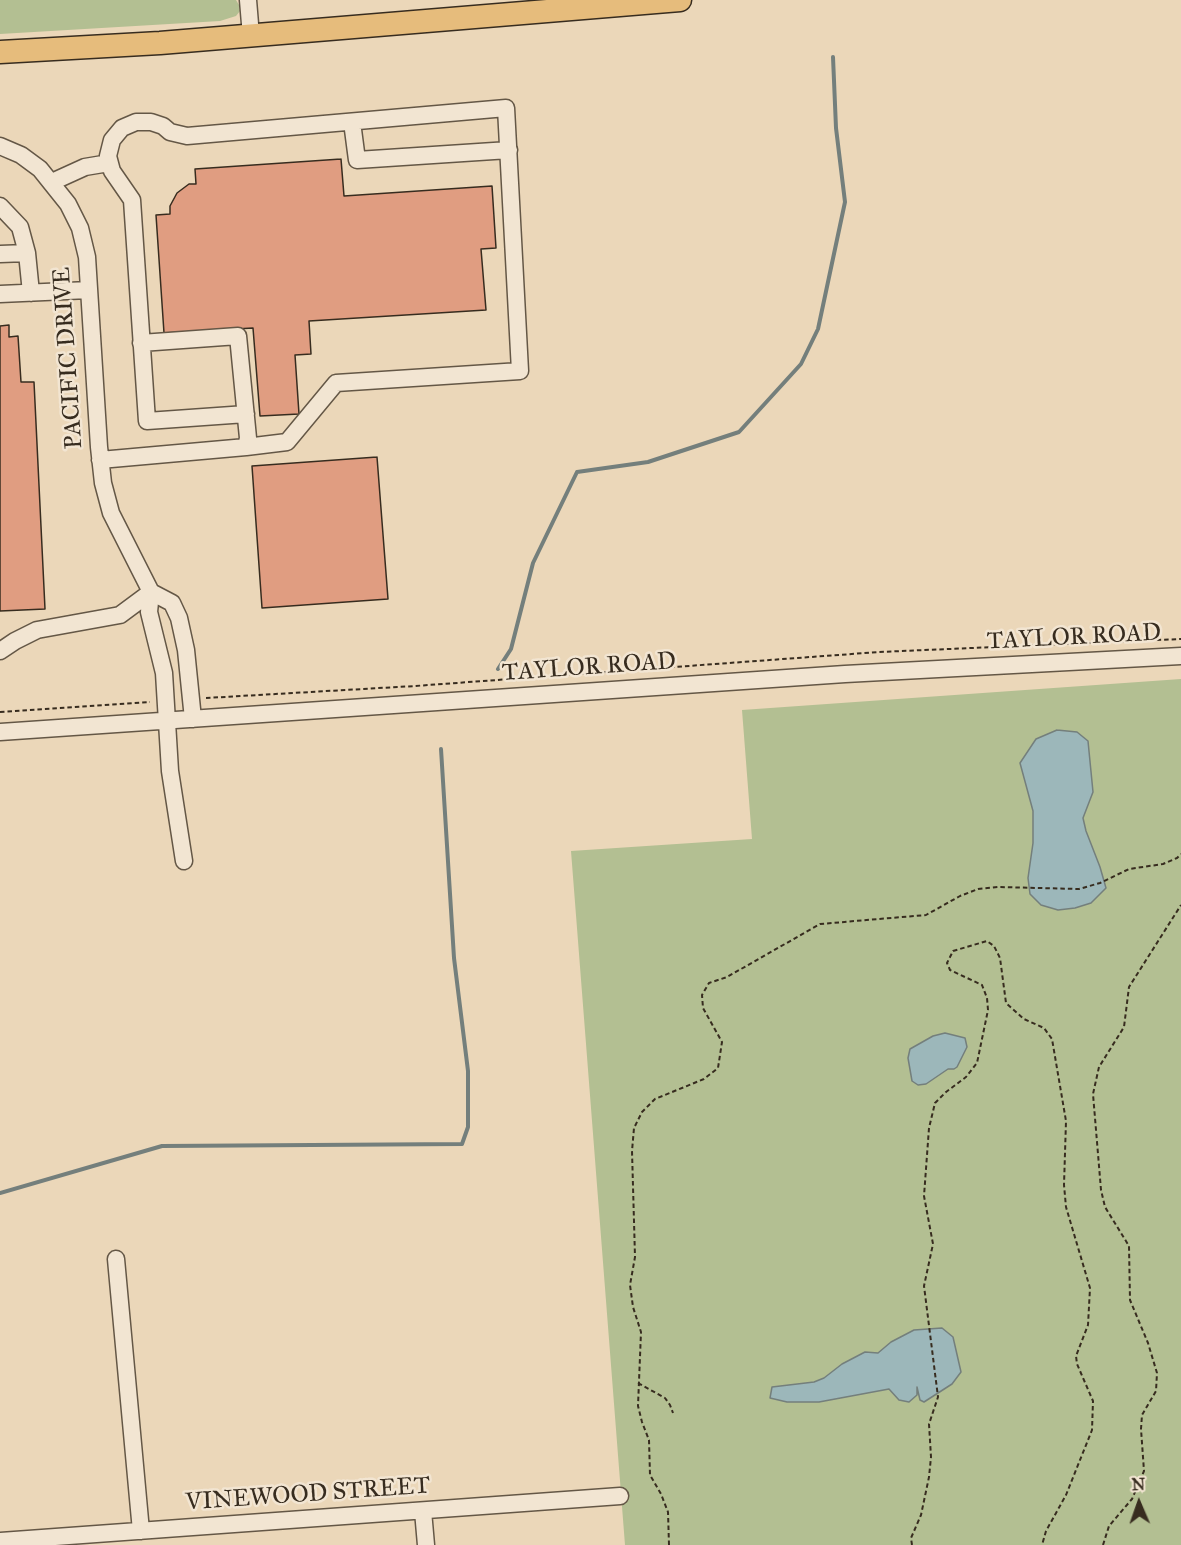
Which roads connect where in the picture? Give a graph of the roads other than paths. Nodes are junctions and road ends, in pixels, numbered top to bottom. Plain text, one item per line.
1 (248, 0) edge
2 (680, 0) edge
3 (251, 36) junction
4 (0, 52) edge
5 (352, 122) junction
6 (0, 146) edge
7 (509, 150) junction
8 (109, 164) junction
9 (52, 182) junction
10 (0, 206) edge
11 (27, 253) junction
12 (0, 254) edge
13 (89, 290) junction
14 (31, 293) junction
15 (0, 294) edge
16 (141, 343) junction
17 (246, 414) junction
18 (246, 447) junction
19 (100, 460) junction
20 (152, 592) junction
21 (0, 651) edge
22 (1181, 656) edge
23 (193, 719) junction
24 (168, 721) junction
25 (0, 732) edge
26 (184, 861) dead end
27 (116, 1259) dead end
28 (620, 1496) dead end
29 (423, 1511) junction
30 (141, 1531) junction
31 (102, 1540) edge
32 (0, 1541) edge
33 (426, 1545) edge

1 - 3 street
2 - 3 highway
3 - 4 highway
5 - 7 street
5 - 7 street
5 - 8 street
6 - 9 street, PACIFIC DRIVE
7 - 18 street
8 - 9 street
8 - 16 street
9 - 13 street, PACIFIC DRIVE
10 - 11 street
11 - 12 street
11 - 14 street
13 - 14 street
13 - 19 street, PACIFIC DRIVE
14 - 15 street
16 - 17 street
16 - 17 street
17 - 18 street
18 - 19 street
19 - 20 street, PACIFIC DRIVE
20 - 21 street
20 - 23 street, PACIFIC DRIVE
20 - 24 street, PACIFIC DRIVE
22 - 23 street, TAYLOR ROAD
23 - 24 street, TAYLOR ROAD
24 - 25 street, TAYLOR ROAD
24 - 26 street, PACIFIC DRIVE
27 - 30 street
28 - 29 street, VINEWOOD STREET
29 - 30 street, VINEWOOD STREET
29 - 33 street
30 - 31 street, VINEWOOD STREET
31 - 32 street, VINEWOOD STREET

